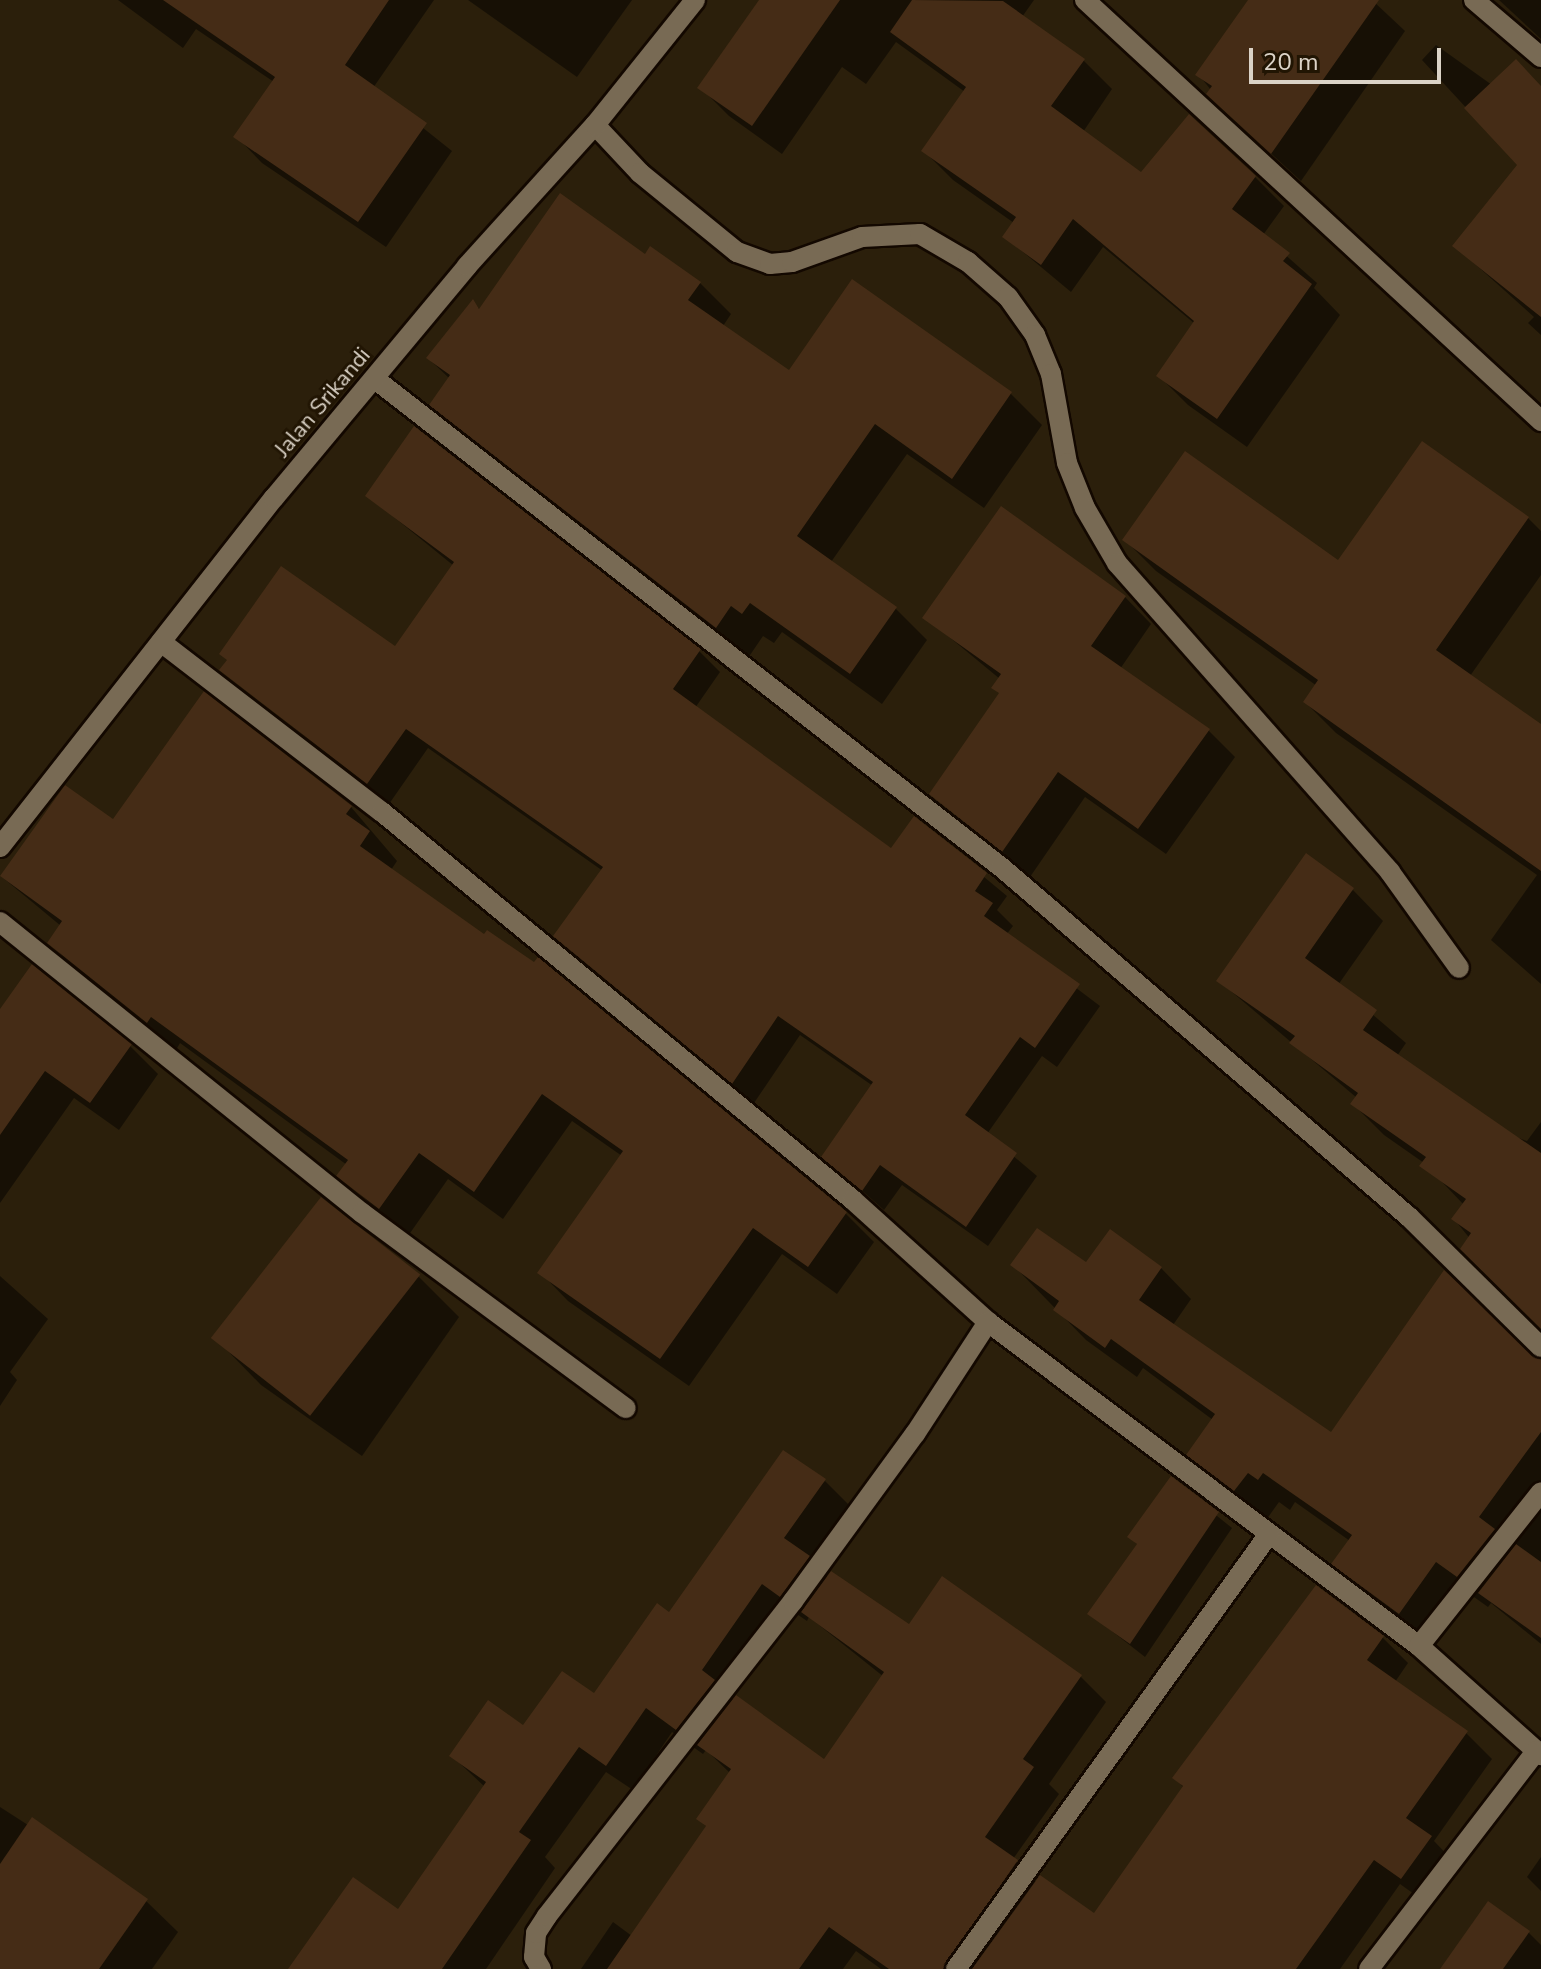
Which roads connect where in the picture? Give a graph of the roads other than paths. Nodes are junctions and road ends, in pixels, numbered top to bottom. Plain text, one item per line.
1 (695, 0) edge
2 (1085, 0) edge
3 (1474, 0) edge
4 (1541, 57) edge
5 (595, 125) junction
6 (375, 379) junction
7 (1541, 421) edge
8 (161, 642) junction
9 (0, 847) edge
10 (0, 922) edge
11 (1459, 968) dead end
12 (988, 1322) junction
13 (1541, 1347) edge
14 (626, 1408) dead end
15 (1541, 1492) edge
16 (1269, 1534) junction
17 (1419, 1646) junction
18 (1538, 1753) edge
19 (541, 1969) edge
20 (956, 1969) edge
21 (1369, 1969) edge

1 - 5 street, Jalan Srikandi
2 - 7 street
3 - 4 street
5 - 6 street, Jalan Srikandi
5 - 11 street
6 - 8 street, Jalan Srikandi
6 - 13 street
8 - 9 street, Jalan Srikandi
8 - 12 street
10 - 14 street
12 - 16 street
12 - 19 street
15 - 17 street
16 - 17 street
16 - 20 street
17 - 18 street
18 - 21 street

